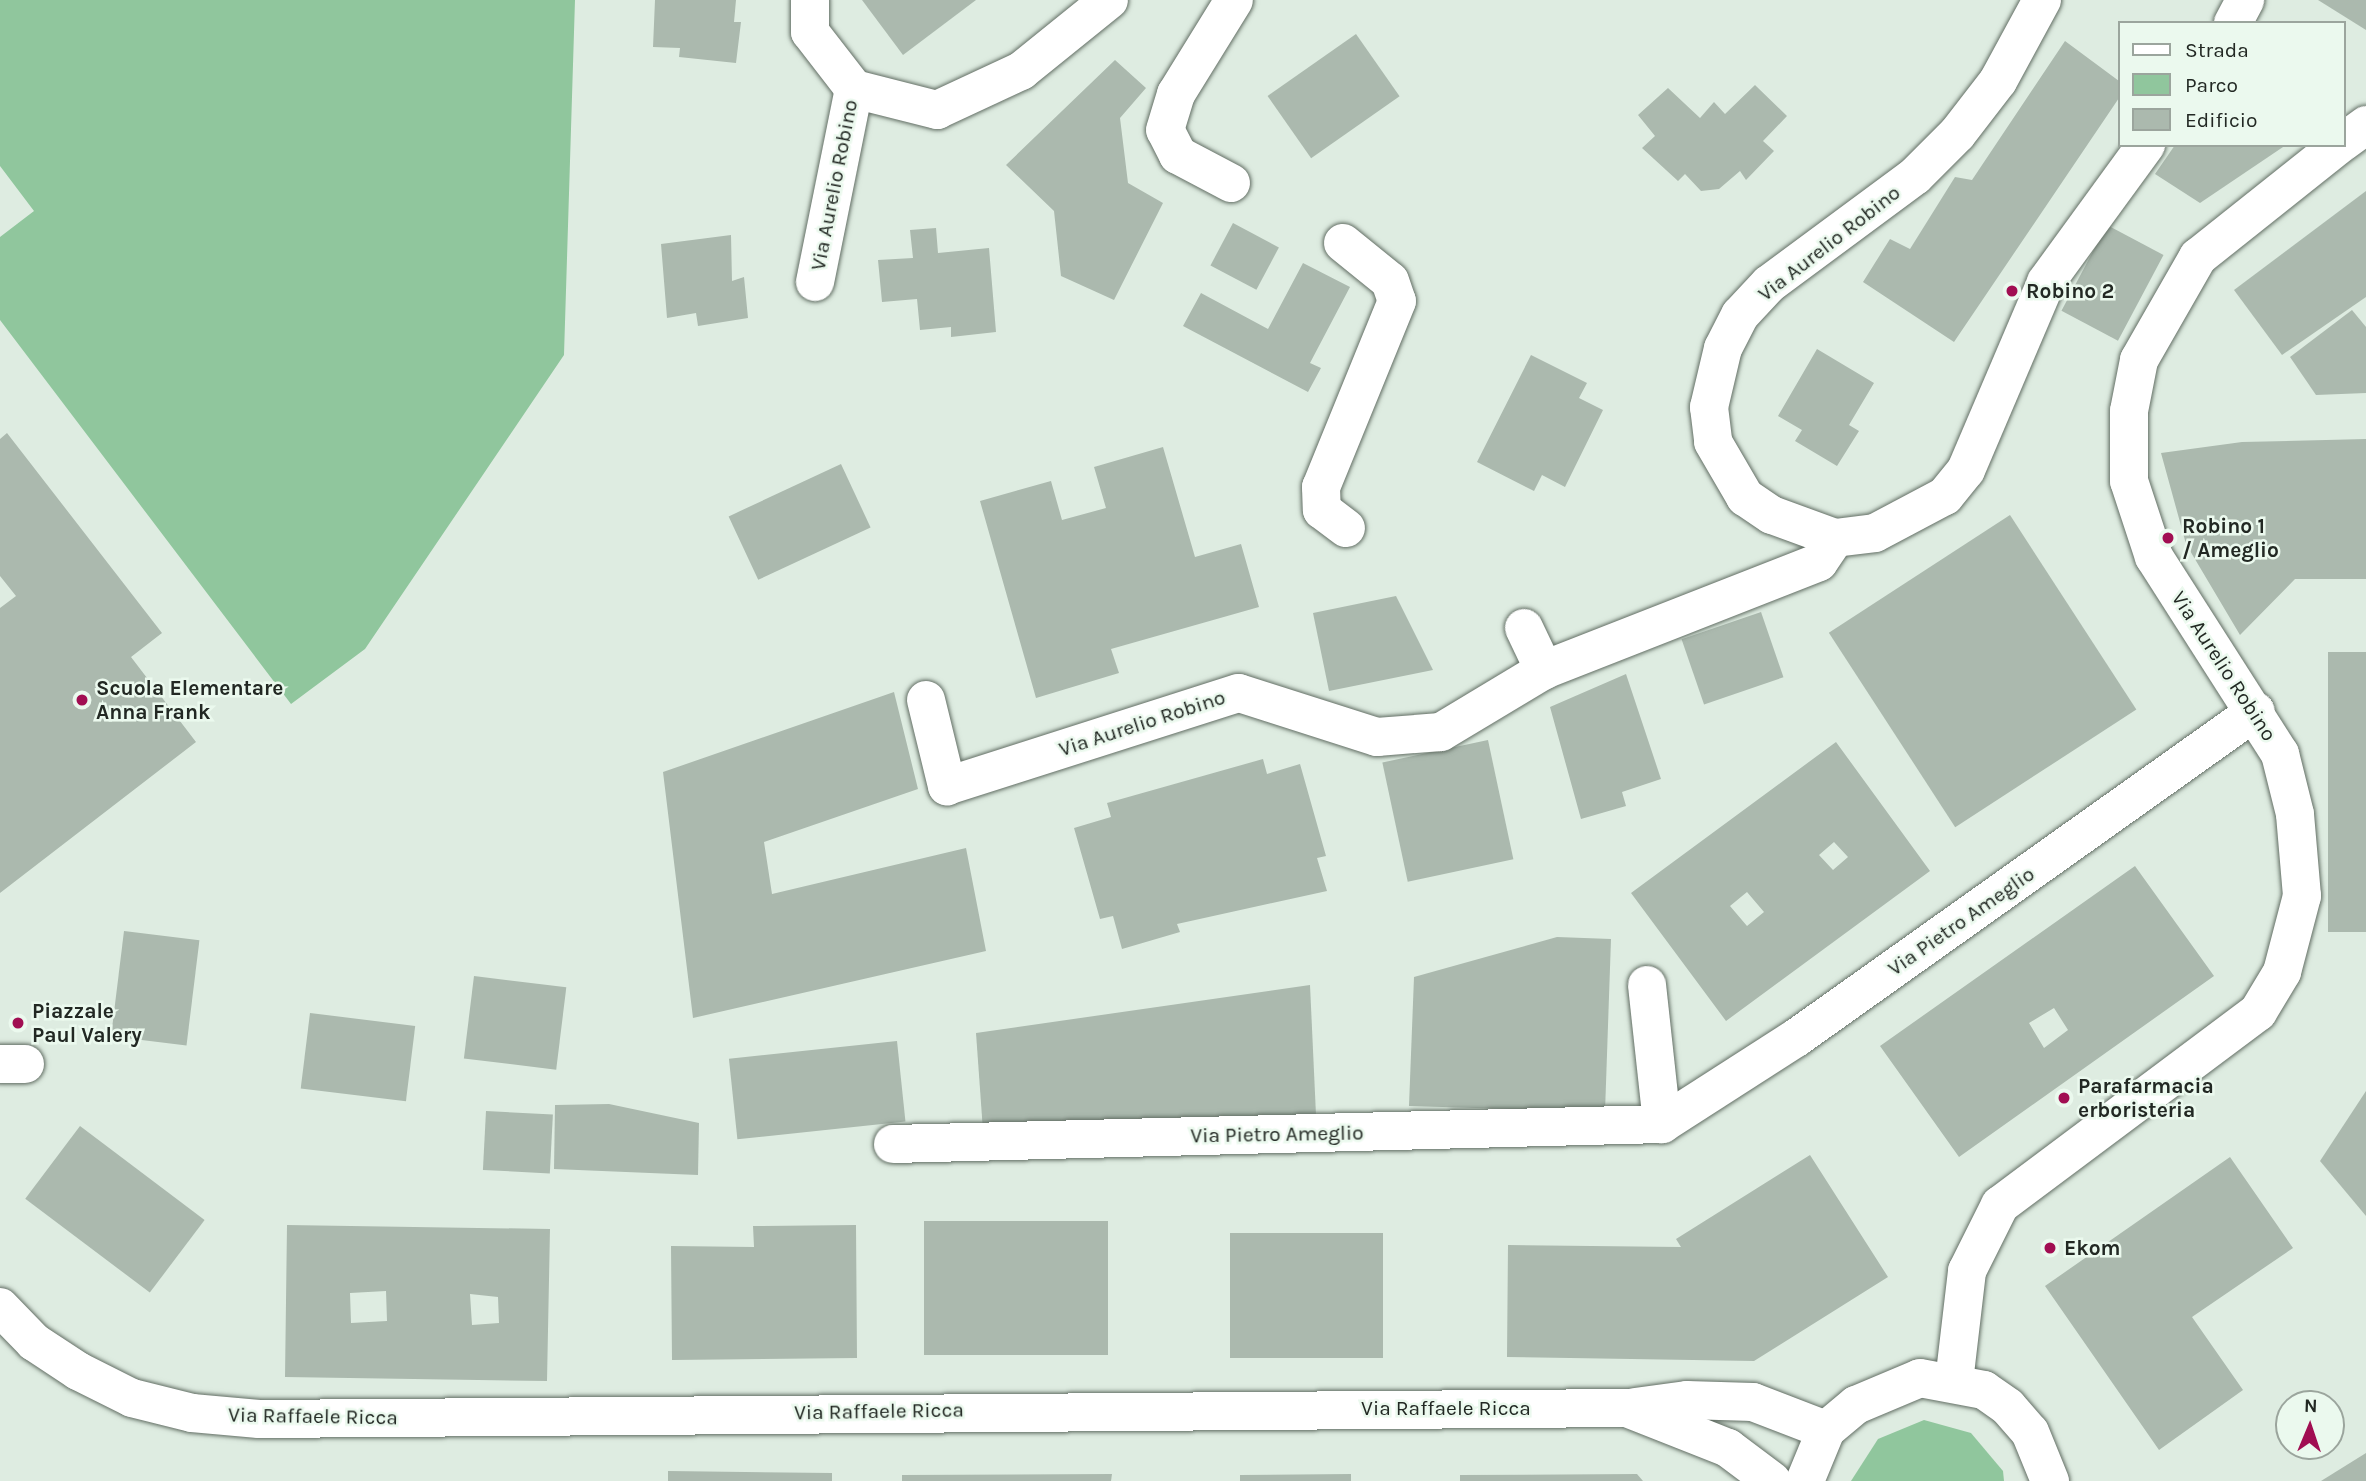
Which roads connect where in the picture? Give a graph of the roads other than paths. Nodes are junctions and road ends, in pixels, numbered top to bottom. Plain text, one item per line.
1 (810, 0) edge
2 (1110, 0) edge
3 (1234, 0) edge
4 (2042, 0) edge
5 (2245, 0) edge
6 (2234, 21) edge
7 (853, 89) junction
8 (2366, 125) edge
9 (2345, 141) edge
10 (2145, 147) edge
11 (2337, 147) edge
12 (1231, 183) dead end
13 (1343, 243) dead end
14 (815, 282) dead end
15 (1346, 528) dead end
16 (1835, 538) junction
17 (1524, 628) dead end
18 (1545, 670) junction
19 (926, 700) dead end
20 (2256, 711) junction
21 (1647, 985) dead end
22 (1662, 1124) junction
23 (893, 1144) dead end
24 (0, 1307) edge
25 (1954, 1382) junction
26 (1627, 1408) junction
27 (1826, 1430) junction
28 (1772, 1481) edge
29 (1805, 1481) edge
30 (2050, 1481) edge

1 - 7 street, Via Aurelio Robino
2 - 7 street, Via Aurelio Robino
3 - 12 street
4 - 16 street, Via Aurelio Robino
5 - 6 street
7 - 14 street, Via Aurelio Robino
8 - 9 street, Via Aurelio Robino
10 - 16 street, Via Aurelio Robino
11 - 20 street, Via Aurelio Robino
13 - 15 street
16 - 18 street, Via Aurelio Robino
17 - 18 street
18 - 19 street, Via Aurelio Robino
20 - 22 street, Via Pietro Ameglio
20 - 25 street, Via Aurelio Robino
21 - 22 street
22 - 23 street, Via Pietro Ameglio
24 - 26 street, Via Raffaele Ricca
25 - 27 street
25 - 30 street
26 - 27 street
26 - 28 street, Via Raffaele Ricca
27 - 29 street

